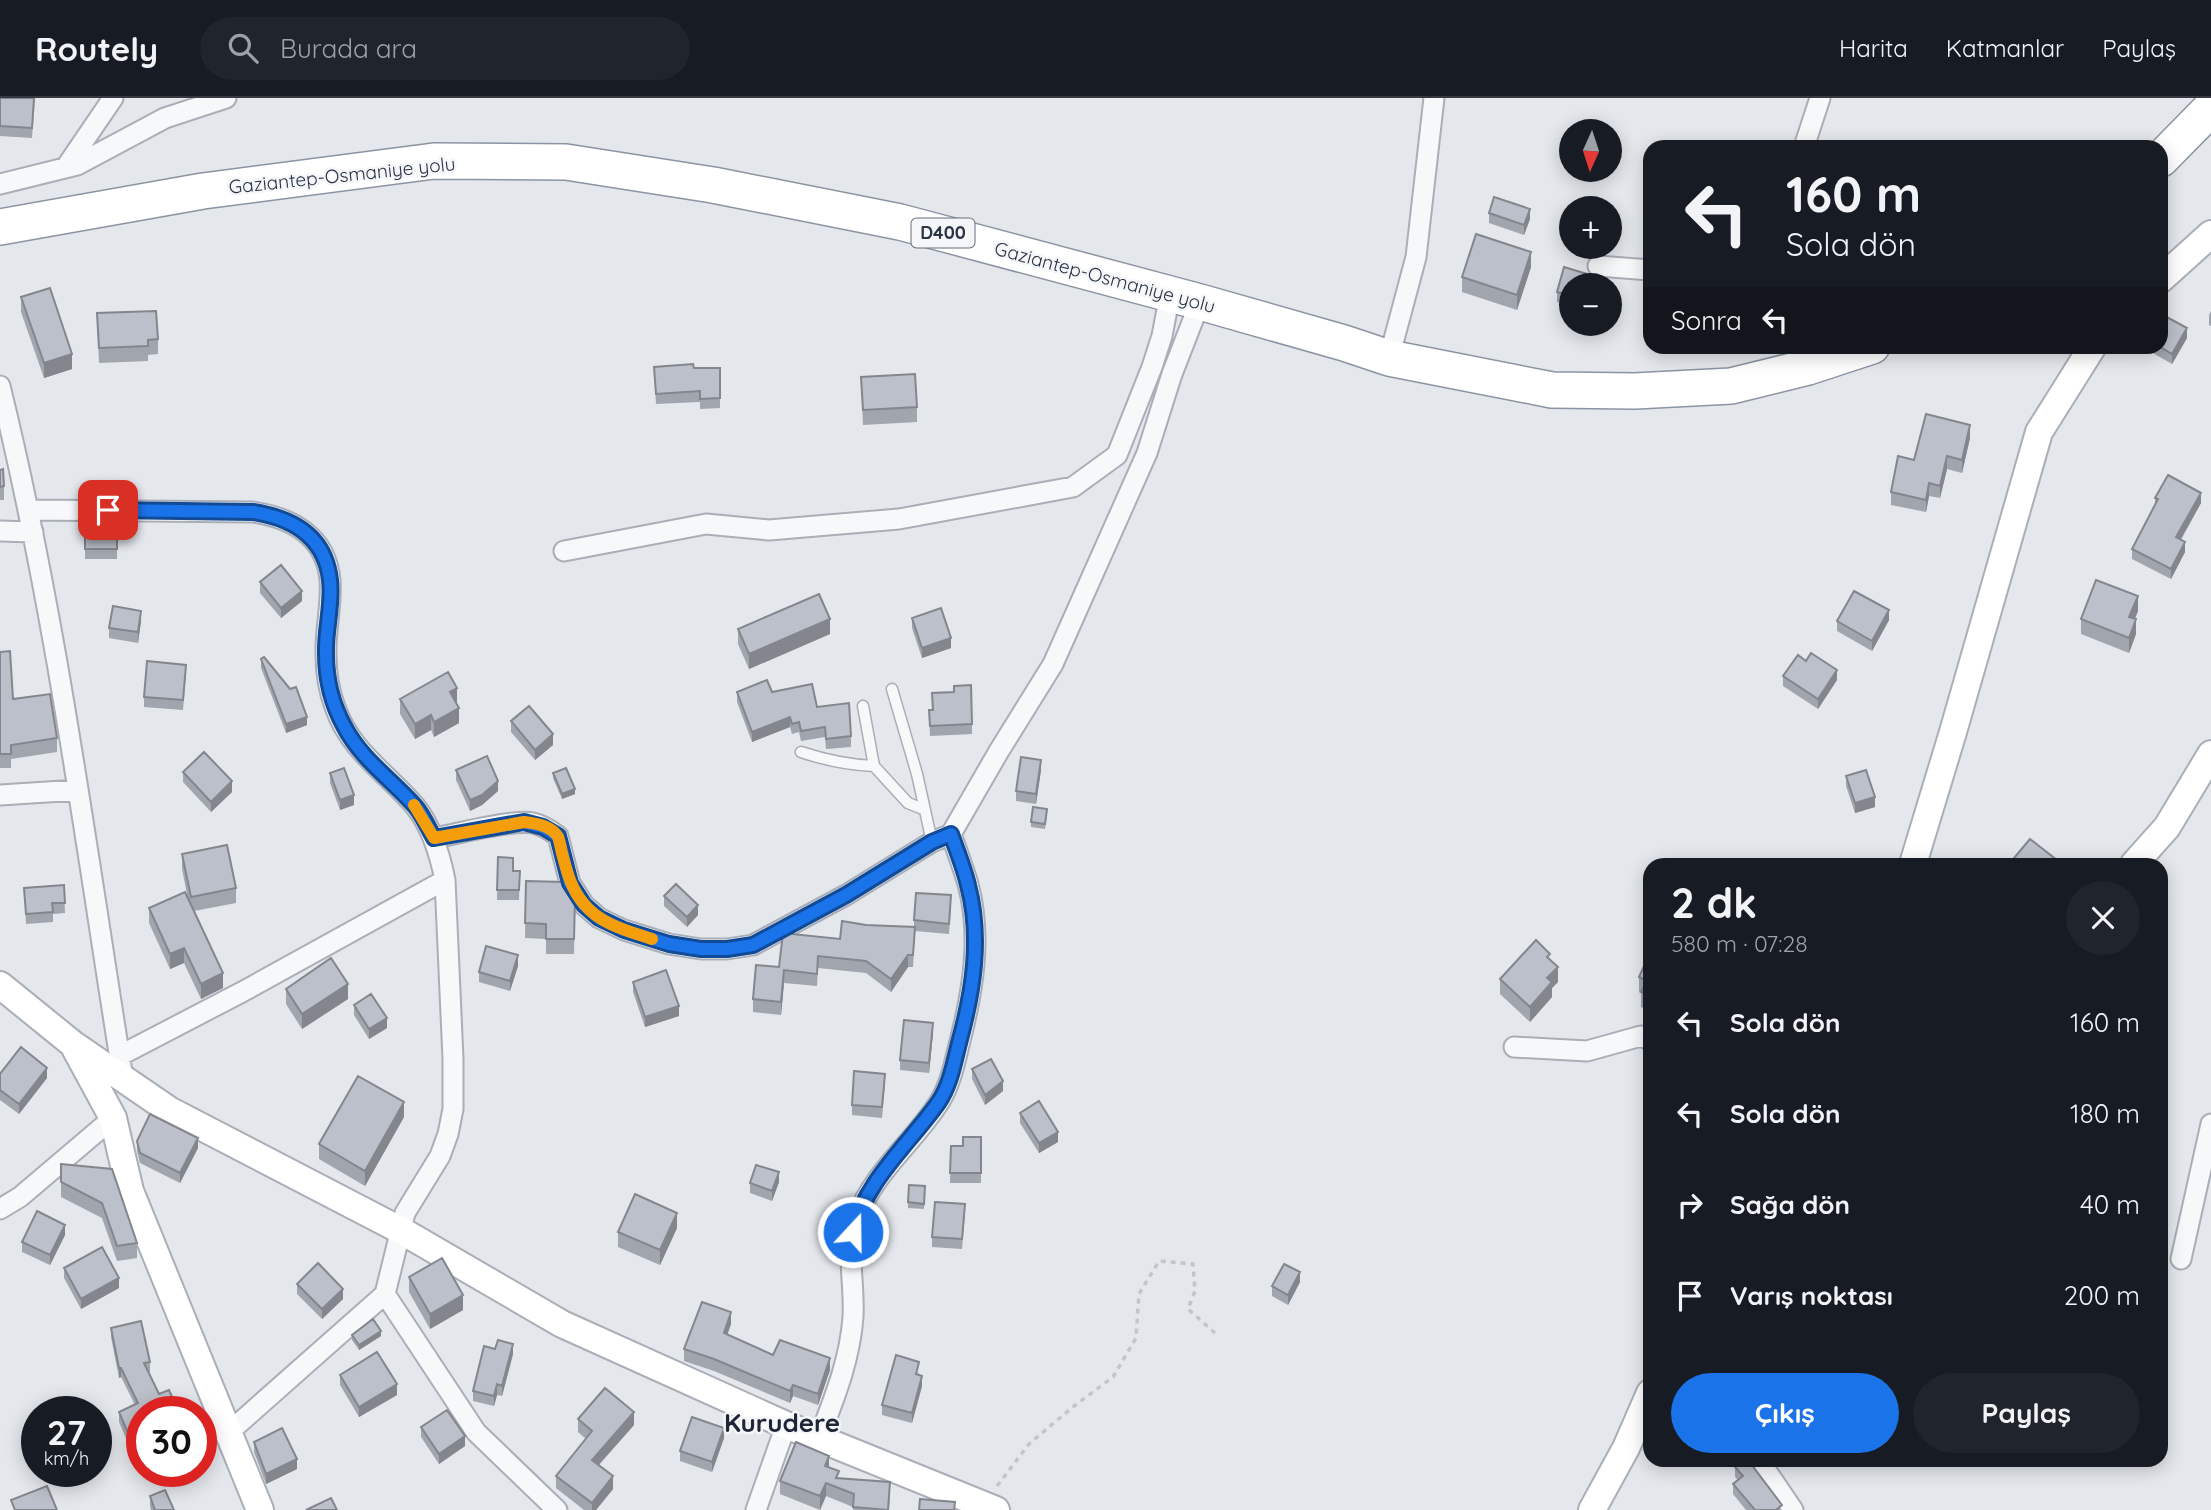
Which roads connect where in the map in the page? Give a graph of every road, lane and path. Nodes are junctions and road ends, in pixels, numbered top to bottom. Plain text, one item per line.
1 (113, 98) edge
2 (226, 98) edge
3 (1434, 98) edge
4 (1820, 98) edge
5 (2211, 108) edge
6 (1806, 140) edge
7 (2168, 152) edge
8 (66, 167) junction
9 (0, 184) edge
10 (0, 227) edge
11 (2211, 234) edge
12 (1598, 266) dead end
13 (1643, 269) edge
14 (2168, 273) edge
15 (1185, 298) junction
16 (1848, 354) edge
17 (2087, 354) edge
18 (1389, 358) junction
19 (0, 386) edge
20 (29, 510) junction
21 (0, 531) edge
22 (33, 532) junction
23 (564, 551) dead end
24 (892, 689) dead end
25 (863, 706) dead end
26 (801, 752) dead end
27 (2211, 754) edge
28 (874, 766) junction
29 (78, 790) junction
30 (0, 795) edge
31 (923, 808) junction
32 (951, 834) junction
33 (434, 838) junction
34 (932, 842) junction
35 (1915, 858) edge
36 (2139, 858) edge
37 (445, 880) junction
38 (0, 985) edge
39 (1643, 1036) edge
40 (74, 1045) junction
41 (1514, 1047) dead end
42 (121, 1067) junction
43 (113, 1118) junction
44 (2211, 1124) edge
45 (0, 1209) edge
46 (402, 1231) junction
47 (2181, 1259) dead end
48 (385, 1294) junction
49 (1215, 1333) dead end
50 (1643, 1409) edge
51 (786, 1424) junction
52 (228, 1433) junction
53 (818, 1438) junction
54 (1764, 1467) edge
55 (989, 1508) edge
56 (260, 1510) edge
57 (557, 1510) edge
58 (756, 1510) edge
59 (1592, 1510) edge
60 (1793, 1510) edge

1 - 8 street
2 - 8 street
3 - 18 street
4 - 6 street
5 - 7 highway
8 - 9 street
10 - 15 highway, Gaziantep-Osmaniye yolu / D400
11 - 14 street
12 - 13 street
15 - 18 highway, Gaziantep-Osmaniye yolu / D400
15 - 23 street
15 - 32 street
16 - 18 highway, Gaziantep-Osmaniye yolu / D400
17 - 35 street
19 - 20 street
20 - 22 street
20 - 33 street
21 - 22 street
22 - 29 street
24 - 31 lane
25 - 28 lane
26 - 28 lane
27 - 36 street
28 - 31 lane
29 - 30 street
29 - 42 street
31 - 34 lane
32 - 34 street
32 - 53 street
33 - 34 street
33 - 37 street
37 - 42 street
37 - 46 street
38 - 40 street
39 - 41 street
40 - 42 street
40 - 43 street
42 - 46 street
43 - 45 street
43 - 52 street
44 - 47 street
46 - 48 street
46 - 51 street
48 - 52 street
48 - 57 street
49 - 55 path
50 - 59 street
51 - 53 street
51 - 58 street
52 - 56 street
53 - 55 street
54 - 60 street

